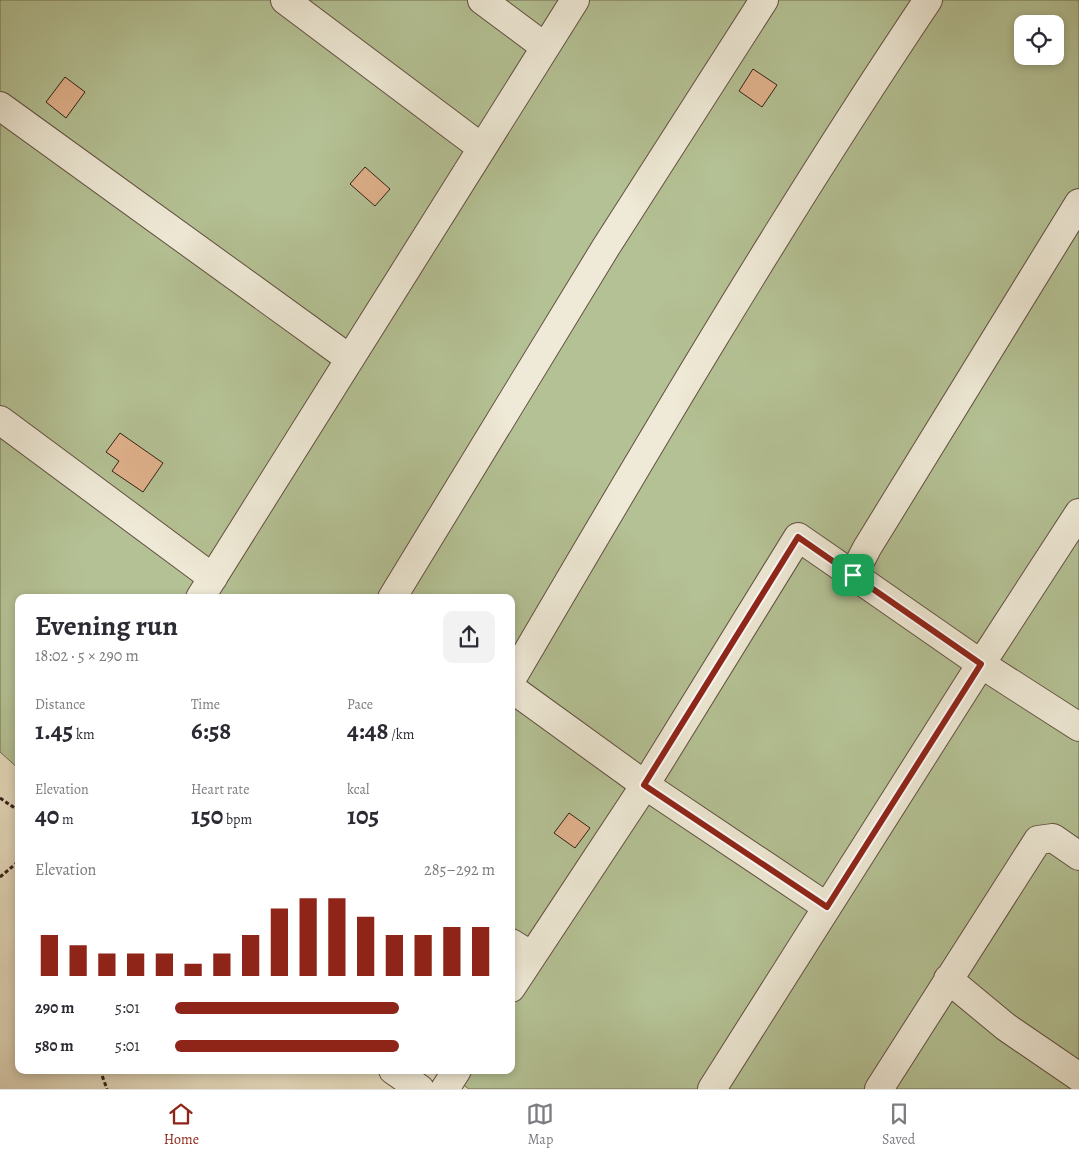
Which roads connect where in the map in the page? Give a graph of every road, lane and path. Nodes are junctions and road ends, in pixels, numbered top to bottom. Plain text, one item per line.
1 (285, 0) edge
2 (482, 0) edge
3 (575, 0) edge
4 (764, 0) edge
5 (928, 0) edge
6 (545, 48) junction
7 (0, 106) edge
8 (482, 148) junction
9 (1079, 204) edge
10 (350, 359) junction
11 (0, 420) edge
12 (1079, 512) edge
13 (853, 575) junction
14 (206, 588) edge
15 (394, 594) edge
16 (981, 664) junction
17 (515, 673) edge
18 (515, 691) edge
19 (1079, 727) edge
20 (644, 785) junction
21 (0, 798) edge
22 (15, 808) edge
23 (1079, 856) edge
24 (15, 864) edge
25 (0, 877) edge
26 (827, 907) junction
27 (522, 950) edge
28 (515, 974) edge
29 (948, 979) junction
30 (101, 1074) edge
31 (398, 1074) edge
32 (455, 1074) edge
33 (1079, 1077) edge
34 (107, 1089) edge
35 (420, 1089) edge
36 (445, 1089) edge
37 (712, 1089) edge
38 (879, 1089) edge

1 - 8 street
2 - 6 street
3 - 6 street
4 - 15 street
5 - 17 street
6 - 8 street
7 - 10 street
8 - 10 street
9 - 13 street
10 - 14 street
11 - 14 street
12 - 16 street
13 - 16 street
13 - 20 street
16 - 19 street
16 - 26 street
18 - 20 street
20 - 26 street
20 - 27 street
21 - 22 path
23 - 29 street
24 - 25 path
26 - 37 street
27 - 28 street
29 - 33 street
29 - 38 street
30 - 34 path
31 - 35 street
32 - 36 street

